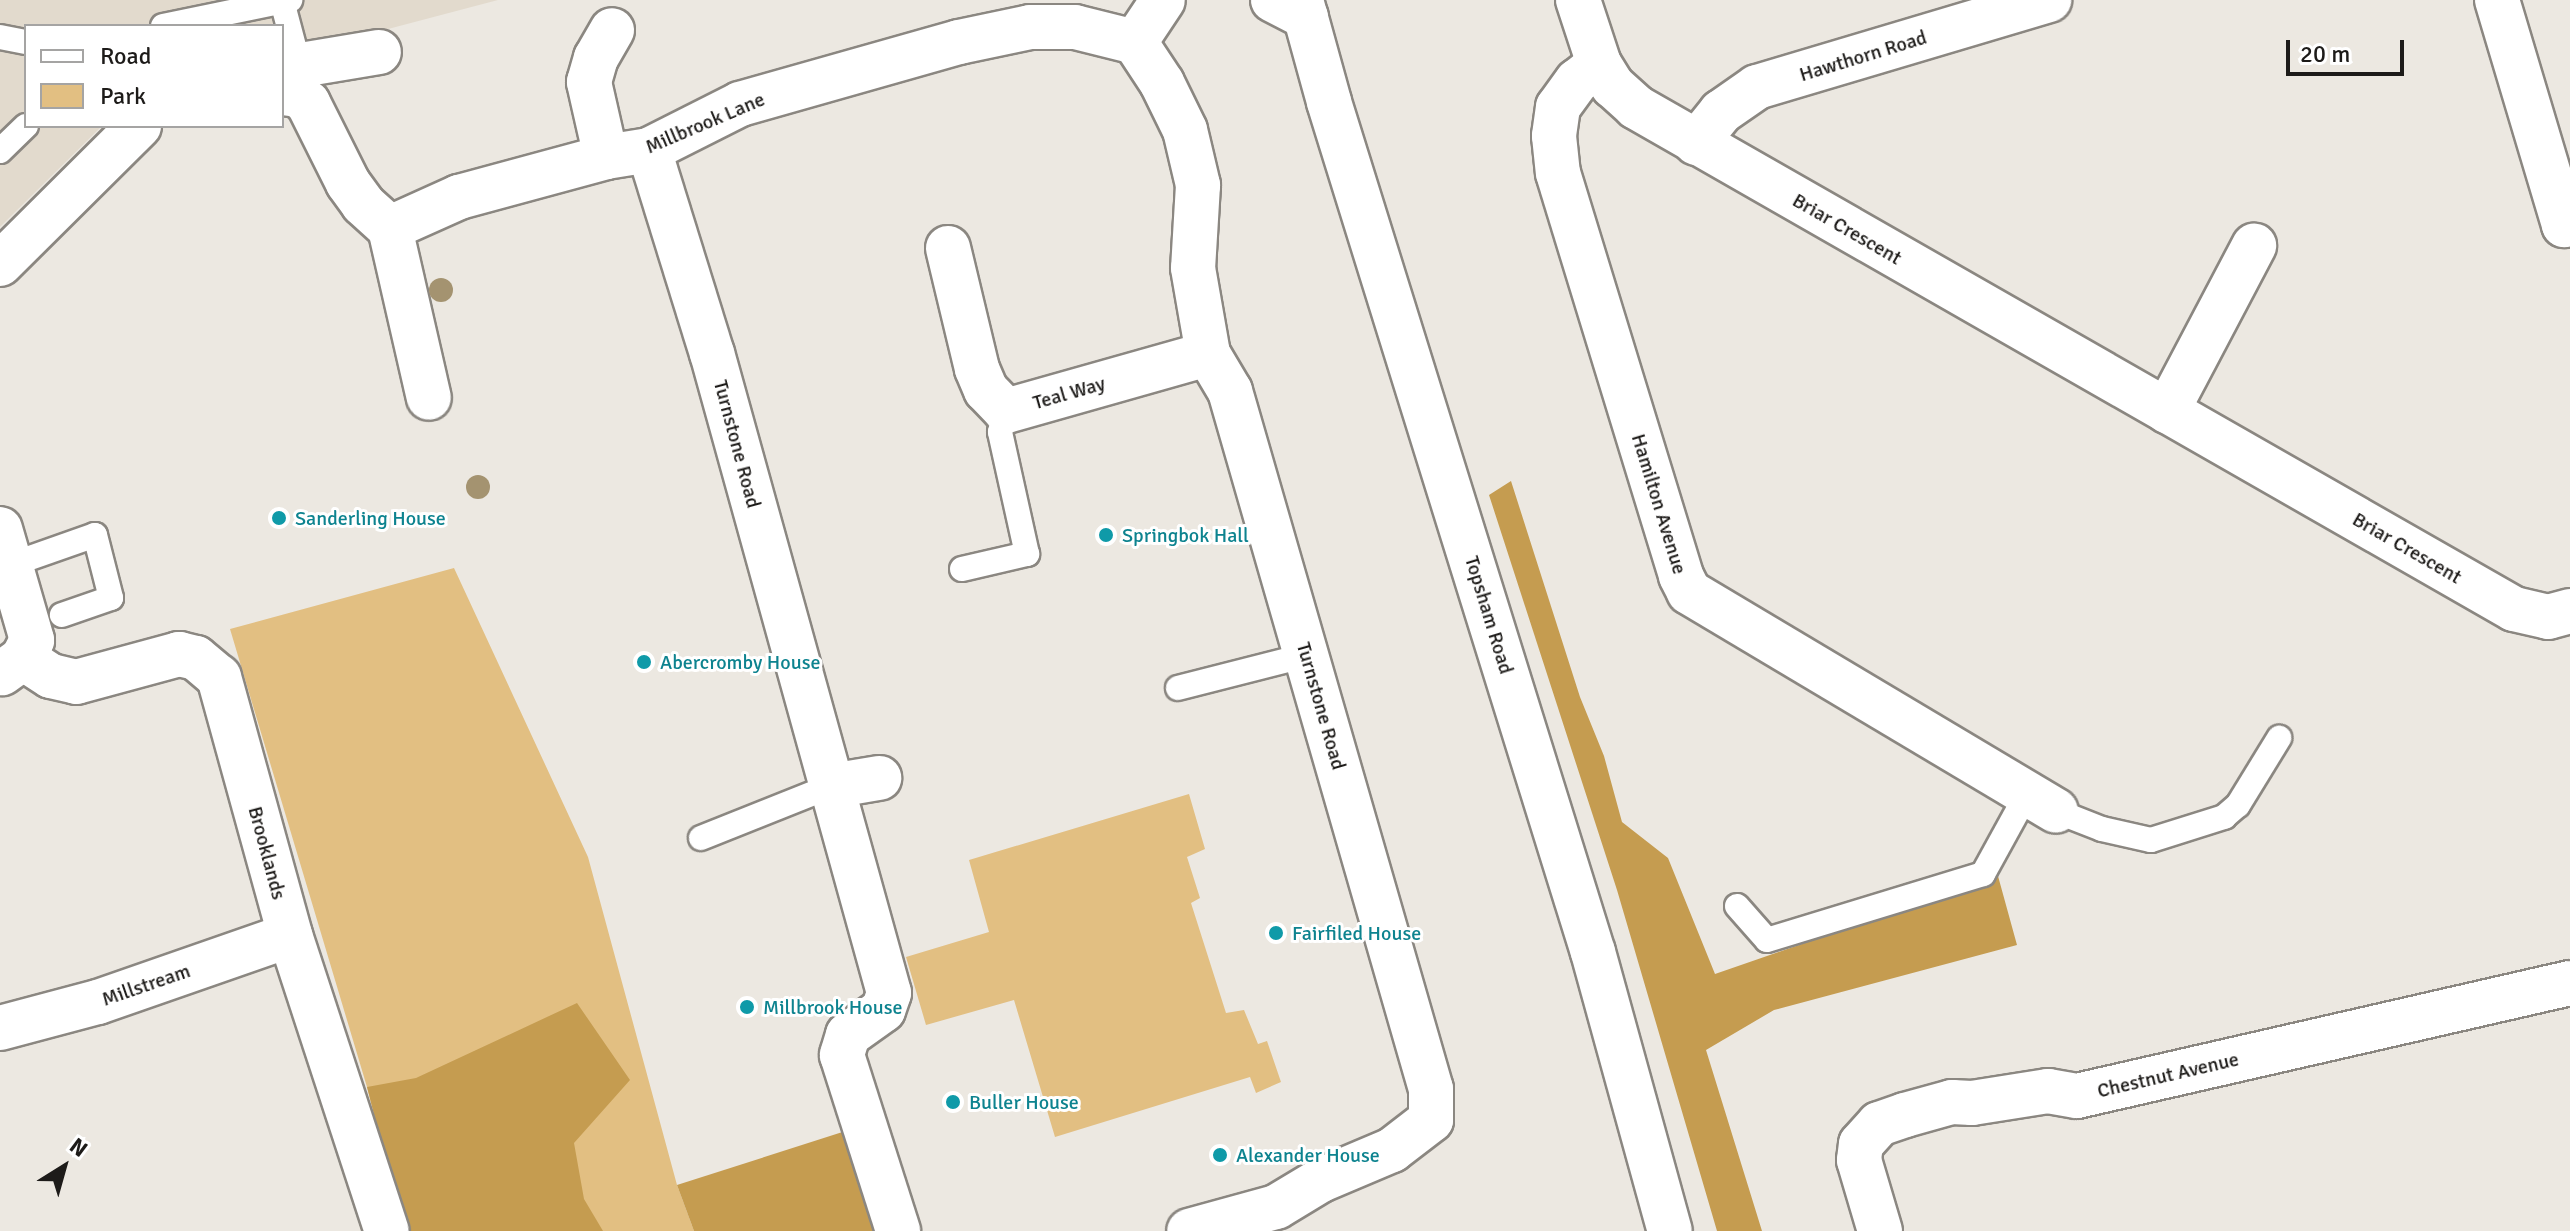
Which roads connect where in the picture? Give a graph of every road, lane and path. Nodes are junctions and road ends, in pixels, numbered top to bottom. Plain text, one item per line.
1 (1163, 0) edge
2 (1578, 0) edge
3 (2049, 0) edge
4 (2497, 0) edge
5 (286, 1) edge
6 (1293, 6) edge
7 (173, 24) edge
8 (612, 30) dead end
9 (0, 37) edge
10 (24, 42) edge
11 (1135, 42) junction
12 (379, 52) dead end
13 (1599, 64) junction
14 (292, 85) edge
15 (24, 128) edge
16 (137, 128) edge
17 (1696, 143) junction
18 (649, 150) junction
19 (0, 151) edge
20 (606, 157) junction
21 (2567, 224) edge
22 (390, 228) junction
23 (2254, 246) dead end
24 (948, 248) dead end
25 (0, 264) edge
26 (1208, 354) junction
27 (429, 398) dead end
28 (1006, 411) junction
29 (2167, 411) junction
30 (5, 547) edge
31 (962, 569) dead end
32 (2570, 611) edge
33 (62, 615) dead end
34 (1307, 655) junction
35 (12, 666) edge
36 (1178, 688) dead end
37 (2279, 738) dead end
38 (879, 778) dead end
39 (831, 786) junction
40 (2041, 802) junction
41 (701, 838) dead end
42 (1737, 906) dead end
43 (290, 935) junction
44 (2570, 983) edge
45 (0, 1028) edge
46 (387, 1231) edge
47 (898, 1231) edge
48 (1189, 1231) edge
49 (1670, 1231) edge
50 (1880, 1231) edge

1 - 11 street
2 - 13 street, Briar Crescent
3 - 17 street, Hawthorn Road
4 - 21 street
5 - 7 lane
5 - 14 lane
6 - 49 street, Topsham Road
8 - 20 street
9 - 10 lane
11 - 18 street, Millbrook Lane
11 - 26 street, Turnstone Road
12 - 14 street
13 - 17 street, Briar Crescent
13 - 40 street, Hamilton Avenue
14 - 22 street
15 - 19 lane
16 - 25 street
17 - 29 street, Briar Crescent
18 - 20 street, Millbrook Lane
18 - 39 street, Turnstone Road
20 - 22 street, Millbrook Lane
22 - 27 street
23 - 29 street
24 - 28 street, Teal Way
26 - 28 street, Teal Way
26 - 34 street, Turnstone Road
28 - 31 lane
29 - 32 street, Briar Crescent
30 - 33 lane
30 - 35 street
34 - 36 lane
34 - 48 street, Turnstone Road
35 - 43 street, Brooklands
37 - 40 lane
38 - 39 street
39 - 41 lane
39 - 47 street, Turnstone Road
40 - 42 lane
43 - 45 street, Millstream
43 - 46 street, Brooklands
44 - 50 street, Chestnut Avenue

